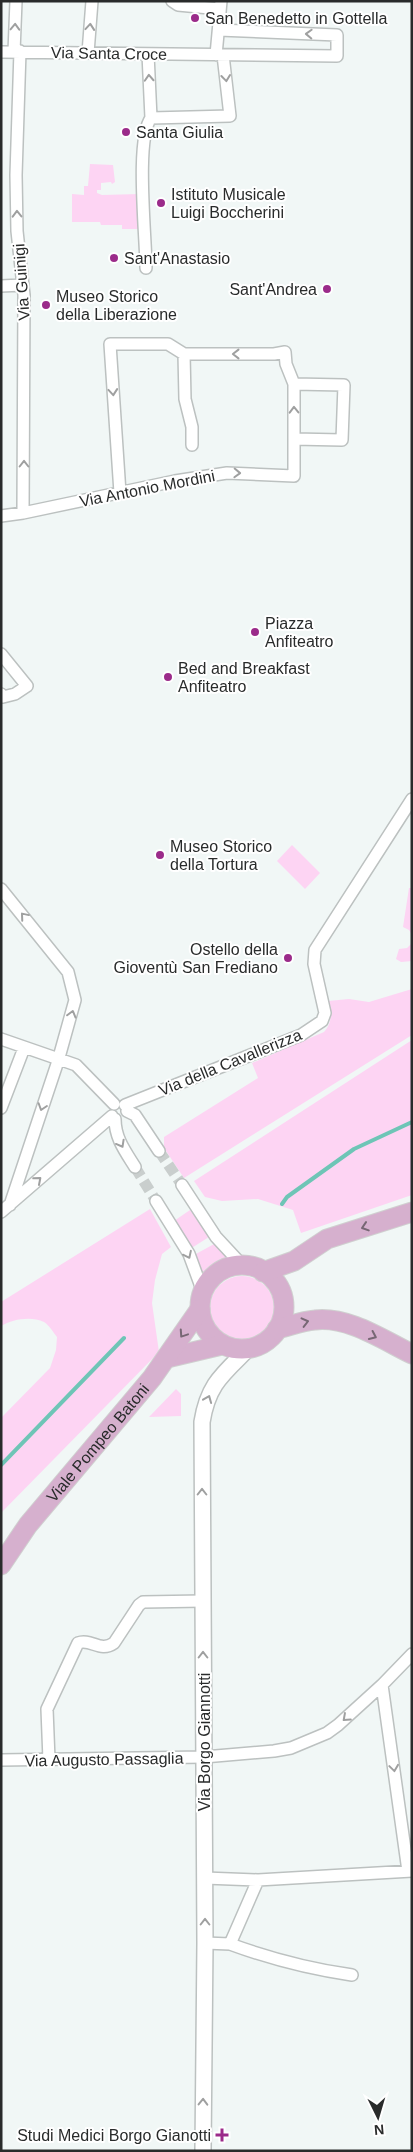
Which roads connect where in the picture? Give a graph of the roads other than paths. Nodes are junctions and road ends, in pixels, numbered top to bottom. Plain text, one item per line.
1 (16, 1) edge
2 (92, 1) edge
3 (172, 1) edge
4 (221, 5) edge
5 (219, 30) junction
6 (1, 52) edge
7 (17, 52) junction
8 (88, 53) junction
9 (148, 54) junction
10 (220, 55) junction
11 (151, 118) junction
12 (146, 268) dead end
13 (22, 285) junction
14 (1, 286) edge
15 (184, 354) junction
16 (294, 384) junction
17 (294, 439) junction
18 (192, 445) dead end
19 (120, 492) junction
20 (24, 513) junction
21 (1, 516) edge
22 (1, 654) edge
23 (1, 694) edge
24 (412, 799) edge
25 (1, 888) edge
26 (1, 1039) edge
27 (24, 1048) junction
28 (58, 1061) junction
29 (1, 1108) edge
30 (119, 1111) junction
31 (159, 1151) tunnel mouth
32 (135, 1166) tunnel mouth
33 (182, 1185) tunnel mouth
34 (156, 1201) tunnel mouth
35 (6, 1209) edge
36 (412, 1212) edge
37 (242, 1265) junction
38 (263, 1272) junction
39 (201, 1301) junction
40 (278, 1329) junction
41 (222, 1345) junction
42 (248, 1349) junction
43 (412, 1354) edge
44 (166, 1358) junction
45 (28, 1525) junction
46 (1, 1545) edge
47 (1, 1565) edge
48 (203, 1601) junction
49 (412, 1654) edge
50 (382, 1685) junction
51 (204, 1757) junction
52 (1, 1760) edge
53 (49, 1760) junction
54 (410, 1871) edge
55 (205, 1878) junction
56 (258, 1880) junction
57 (205, 1943) junction
58 (230, 1944) junction
59 (352, 1975) dead end
60 (203, 2151) edge

7 -> 1 street, Via Guinigi
8 -> 2 street
3 - 4 street
4 - 5 street
5 - 10 street
10 -> 5 street, Via Santa Croce
6 - 7 street, Via Santa Croce
7 - 8 street, Via Santa Croce
13 -> 7 street, Via Guinigi
8 - 9 street, Via Santa Croce
9 - 10 street, Via Santa Croce
11 -> 9 street
10 -> 11 street
11 - 12 street
13 - 14 street
20 -> 13 street, Via Guinigi
16 -> 15 street
15 - 18 street
15 -> 19 street
17 -> 16 street
16 - 17 street
19 -> 17 street, Via Antonio Mordini
19 - 20 street, Via Antonio Mordini
20 - 21 street, Via Antonio Mordini
22 - 23 street
24 - 30 street, Via della Cavallerizza
28 -> 25 street
26 - 27 street
27 - 28 street
27 - 29 street
28 - 30 street
28 -> 35 street
30 - 31 street
30 -> 32 street
35 -> 30 street, Via della Cavallerizza
33 - 37 street
34 -> 39 street
36 -> 38 main road
37 - 38 main road
37 - 39 main road
38 - 40 main road
39 - 41 main road
39 -> 44 main road, Viale Pompeo Batoni
40 - 42 main road
40 -> 43 main road
41 - 42 main road
41 - 44 main road
48 -> 42 street, Via Borgo Giannotti
44 - 45 main road, Viale Pompeo Batoni
45 - 46 main road, Viale Pompeo Batoni
45 - 47 main road, Viale Pompeo Batoni
51 -> 48 street, Via Borgo Giannotti
48 - 53 street
49 - 50 street, Via Augusto Passaglia
50 -> 51 street, Via Augusto Passaglia
50 -> 54 street
51 - 53 street, Via Augusto Passaglia
51 - 55 street, Via Borgo Giannotti
52 - 53 street, Via Augusto Passaglia
54 - 56 street
55 - 56 street
57 -> 55 street, Via Borgo Giannotti
56 - 58 street
57 - 58 street
60 -> 57 street, Via Borgo Giannotti
58 - 59 street

